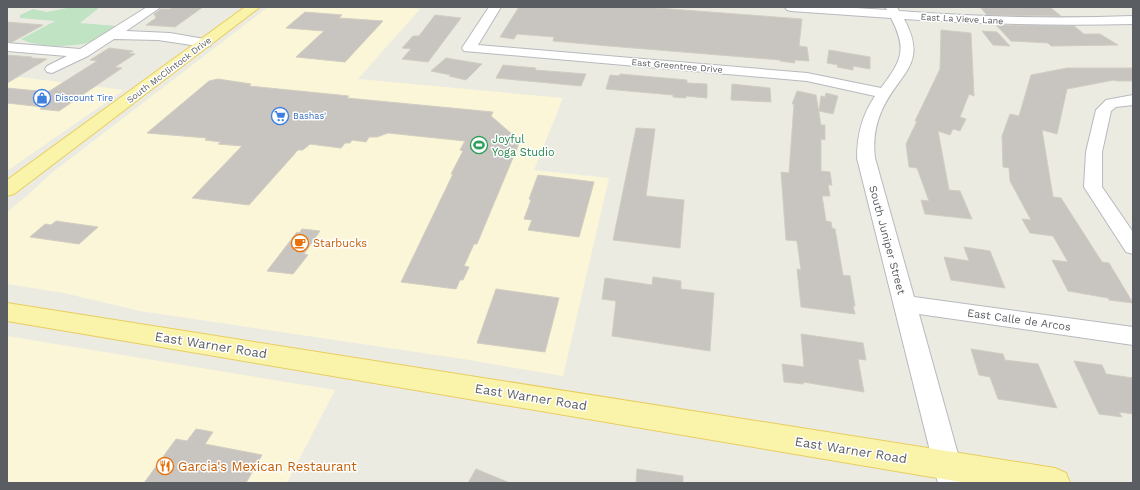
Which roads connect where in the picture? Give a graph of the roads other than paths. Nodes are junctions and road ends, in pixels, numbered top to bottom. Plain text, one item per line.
1 (155, 7) edge
2 (253, 7) edge
3 (495, 7) edge
4 (791, 7) edge
5 (893, 11) edge
6 (1133, 20) edge
7 (111, 35) junction
8 (205, 43) junction
9 (7, 47) edge
10 (83, 53) junction
11 (52, 70) dead end
12 (884, 93) junction
13 (1133, 100) edge
14 (7, 190) edge
15 (1133, 247) edge
16 (904, 304) junction
17 (7, 312) edge
18 (1133, 336) edge
19 (950, 474) edge
20 (1056, 483) edge

1 - 7 street
2 - 8 main road, South McClintock Drive
3 - 12 street, East Greentree Drive
4 - 5 street, East La Vieve Lane
5 - 6 street, East La Vieve Lane
5 - 12 street, South Juniper Street
7 - 8 street
7 - 10 street
8 - 14 main road, South McClintock Drive
9 - 10 street
10 - 11 street
12 - 16 street, South Juniper Street
13 - 15 street
16 - 18 street, East Calle de Arcos
16 - 19 street, South Juniper Street
17 - 19 main road, East Warner Road
19 - 20 main road, East Warner Road

